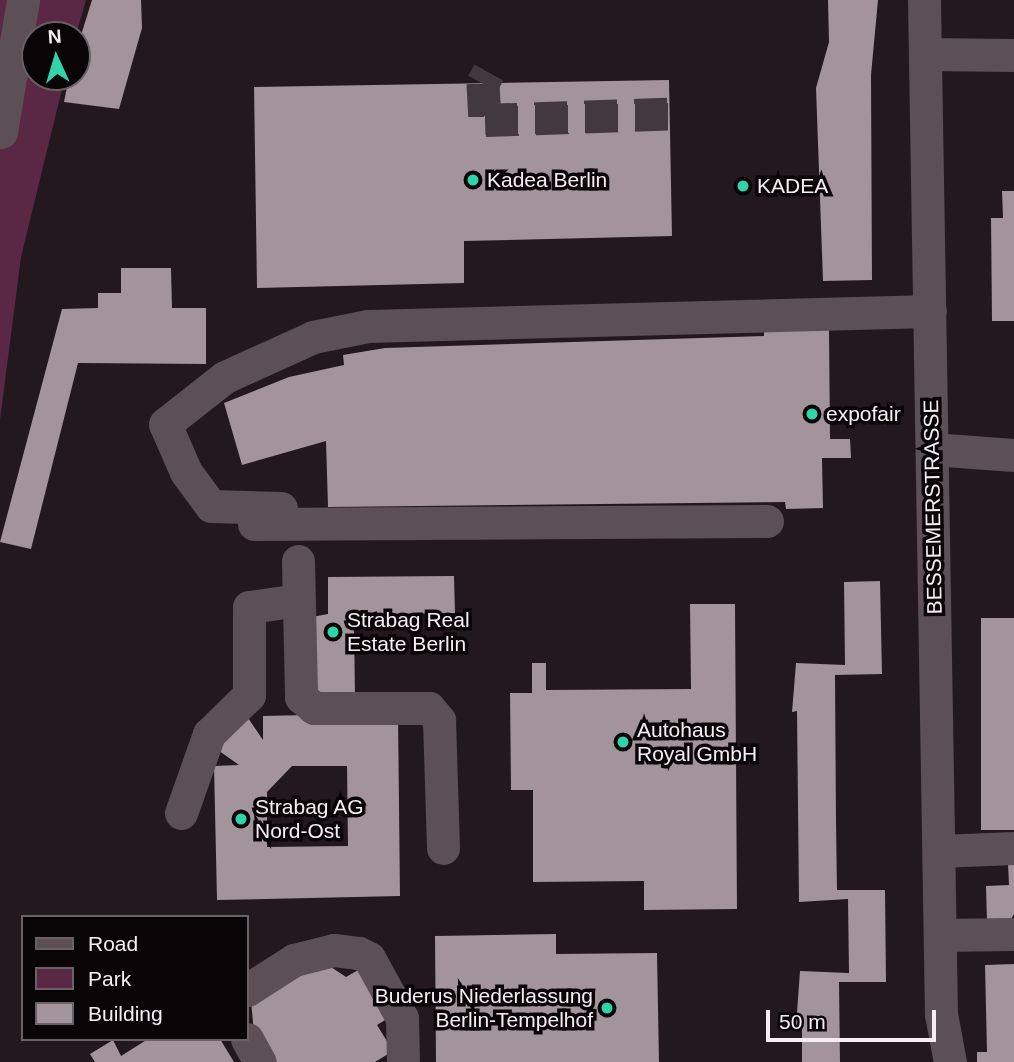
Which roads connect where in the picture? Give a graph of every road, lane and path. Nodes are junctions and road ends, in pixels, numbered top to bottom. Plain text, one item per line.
1 (23, 0) edge
2 (924, 0) edge
3 (925, 54) junction
4 (1014, 55) edge
5 (1, 132) edge
6 (930, 311) junction
7 (932, 449) junction
8 (1014, 456) edge
9 (211, 506) junction
10 (281, 508) dead end
11 (767, 521) dead end
12 (298, 561) dead end
13 (299, 600) junction
14 (181, 813) dead end
15 (443, 848) dead end
16 (1014, 848) edge
17 (939, 851) junction
18 (1014, 934) edge
19 (940, 943) junction
20 (1014, 950) edge
21 (248, 989) edge
22 (941, 1014) junction
23 (248, 1041) edge
24 (261, 1062) edge
25 (402, 1062) edge
26 (931, 1062) edge
27 (950, 1062) edge

1 - 5 street
2 - 3 street, BESSEMERSTRASSE
3 - 4 street
3 - 6 street, BESSEMERSTRASSE
6 - 7 street, BESSEMERSTRASSE
6 - 9 street
7 - 8 street
7 - 17 street, BESSEMERSTRASSE
9 - 10 street
9 - 11 street
12 - 13 street
13 - 14 street
13 - 15 street
16 - 17 street
17 - 19 street, BESSEMERSTRASSE
18 - 19 street
19 - 20 street
19 - 22 street, BESSEMERSTRASSE
21 - 25 street
22 - 26 street, BESSEMERSTRASSE
22 - 27 street, BESSEMERSTRASSE
23 - 24 street

